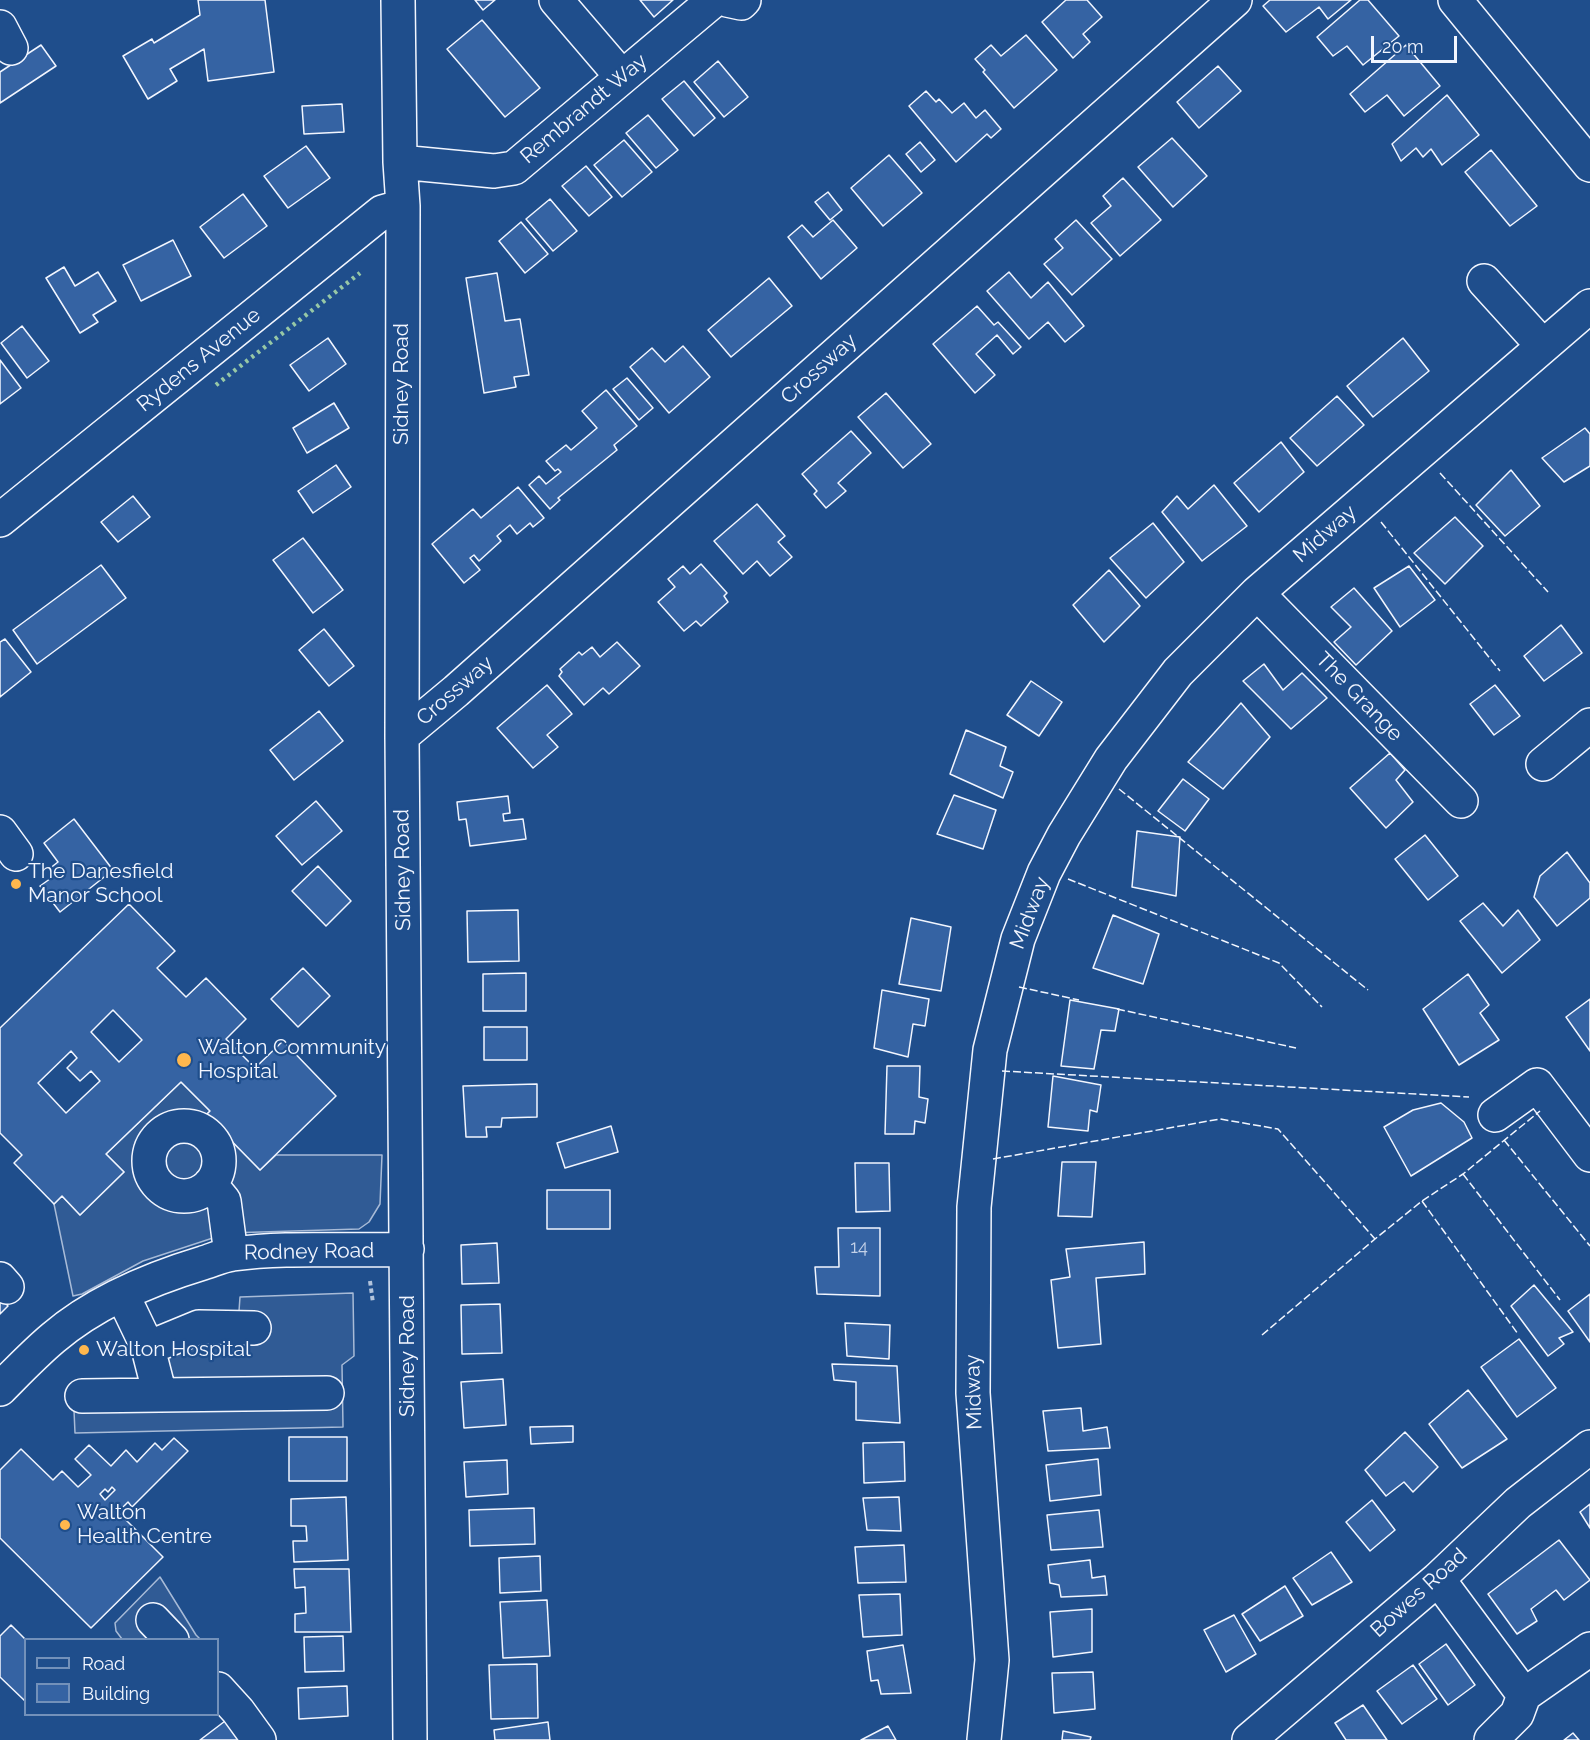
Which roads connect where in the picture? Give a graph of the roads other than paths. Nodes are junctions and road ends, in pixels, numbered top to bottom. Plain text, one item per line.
1 (398, 0) edge
2 (556, 0) edge
3 (714, 0) edge
4 (727, 0) edge
5 (744, 0) edge
6 (1234, 0) edge
7 (1455, 0) edge
8 (622, 77) junction
9 (400, 162) junction
10 (1590, 165) edge
11 (403, 207) junction
12 (1484, 281) dead end
13 (1590, 306) edge
14 (1543, 346) junction
15 (0, 520) edge
16 (1257, 593) junction
17 (1590, 725) edge
18 (402, 736) junction
19 (1543, 764) dead end
20 (1461, 801) dead end
21 (1495, 1115) dead end
22 (1590, 1155) edge
23 (210, 1184) dead end
24 (407, 1249) junction
25 (231, 1254) junction
26 (122, 1294) junction
27 (254, 1328) dead end
28 (148, 1348) junction
29 (0, 1389) edge
30 (327, 1393) dead end
31 (160, 1395) junction
32 (82, 1396) dead end
33 (1590, 1447) edge
34 (1438, 1579) junction
35 (1590, 1649) edge
36 (219, 1690) edge
37 (1524, 1695) junction
38 (259, 1740) edge
39 (410, 1740) edge
40 (984, 1740) edge
41 (1249, 1740) edge
42 (1491, 1740) edge

1 - 9 street, Sidney Road
2 - 8 street
3 - 8 street, Rembrandt Way
4 - 5 street
6 - 18 street, Crossway
7 - 10 street
8 - 9 street, Rembrandt Way
9 - 11 street, Sidney Road
11 - 15 street, Rydens Avenue
11 - 18 street, Sidney Road
12 - 14 street
13 - 14 street, Midway
14 - 16 street, Midway
16 - 20 street, The Grange
16 - 40 street, Midway
17 - 19 street
18 - 24 street, Sidney Road
21 - 22 street
23 - 25 street
24 - 25 street, Rodney Road
24 - 39 street, Sidney Road
25 - 26 street, Rodney Road
26 - 28 street
26 - 29 street, Rodney Road
27 - 28 street
28 - 31 street
30 - 31 street
31 - 32 street
33 - 34 street, Bowes Road
34 - 37 street
34 - 41 street, Bowes Road
35 - 37 street
36 - 38 street
37 - 42 street

